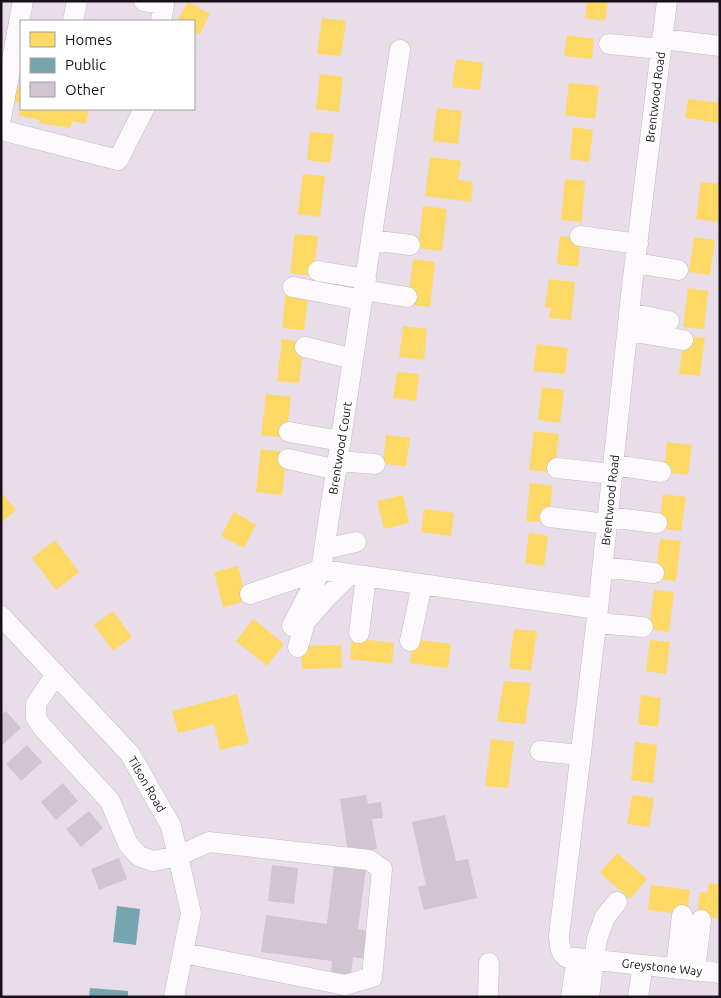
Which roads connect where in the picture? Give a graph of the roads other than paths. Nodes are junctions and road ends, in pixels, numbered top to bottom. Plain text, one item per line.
1 (23, 1) edge
2 (77, 1) edge
3 (144, 1) edge
4 (667, 1) edge
5 (73, 20) edge
6 (161, 20) edge
7 (610, 44) dead end
8 (662, 44) junction
9 (720, 46) edge
10 (400, 50) dead end
11 (143, 110) edge
12 (1, 118) edge
13 (1, 130) edge
14 (580, 236) dead end
15 (371, 240) junction
16 (638, 244) junction
17 (410, 245) dead end
18 (635, 263) junction
19 (678, 270) dead end
20 (318, 271) dead end
21 (293, 287) dead end
22 (364, 290) junction
23 (407, 297) dead end
24 (669, 321) dead end
25 (628, 322) junction
26 (683, 340) dead end
27 (305, 347) dead end
28 (353, 359) junction
29 (289, 432) dead end
30 (338, 457) junction
31 (288, 459) dead end
32 (375, 464) dead end
33 (557, 468) dead end
34 (613, 469) junction
35 (661, 472) dead end
36 (550, 517) dead end
37 (608, 520) junction
38 (657, 523) dead end
39 (356, 542) dead end
40 (324, 549) junction
41 (603, 566) junction
42 (321, 570) junction
43 (654, 573) dead end
44 (358, 575) junction
45 (422, 584) junction
46 (250, 594) dead end
47 (1, 616) edge
48 (598, 616) junction
49 (643, 627) dead end
50 (359, 634) dead end
51 (410, 641) dead end
52 (56, 674) junction
53 (540, 752) dead end
54 (581, 754) junction
55 (178, 856) junction
56 (618, 902) dead end
57 (692, 918) dead end
58 (183, 953) junction
59 (592, 960) junction
60 (489, 963) dead end
61 (643, 965) junction
62 (686, 970) junction
63 (720, 973) edge
64 (488, 994) dead end
65 (174, 997) edge
66 (571, 997) edge
67 (588, 997) edge
68 (638, 997) edge

1 - 12 street
2 - 5 street
3 - 6 street
4 - 8 street, Brentwood Road
7 - 8 street
8 - 9 street
8 - 16 street, Brentwood Road
10 - 15 street, Brentwood Court
11 - 13 street
14 - 16 street
15 - 17 street
15 - 22 street, Brentwood Court
16 - 18 street, Brentwood Road
18 - 19 street
18 - 25 street, Brentwood Road
20 - 22 street
21 - 22 street
22 - 23 street
22 - 28 street, Brentwood Court
24 - 25 street
25 - 26 street
25 - 34 street, Brentwood Road
27 - 28 street
28 - 30 street, Brentwood Court
29 - 30 street
30 - 31 street
30 - 32 street
30 - 40 street, Brentwood Court
33 - 34 street
34 - 35 street
34 - 37 street, Brentwood Road
36 - 37 street
37 - 38 street
37 - 41 street, Brentwood Road
39 - 40 street
40 - 42 street, Brentwood Court
41 - 43 street
41 - 48 street, Brentwood Road
42 - 44 street
42 - 44 street, Brentwood Court
42 - 46 street
44 - 45 street
44 - 50 street
45 - 48 street
45 - 51 street
47 - 52 street, Tilson Road
48 - 49 street
48 - 54 street, Brentwood Road
52 - 55 street, Tilson Road
52 - 55 street
53 - 54 street
54 - 59 street, Brentwood Road
55 - 58 street, Tilson Road
55 - 58 street
56 - 59 street
57 - 62 street
58 - 65 street, Tilson Road
59 - 61 street, Greystone Way
59 - 66 street
59 - 67 street
60 - 64 street
61 - 62 street, Greystone Way
61 - 68 street
62 - 63 street, Greystone Way

